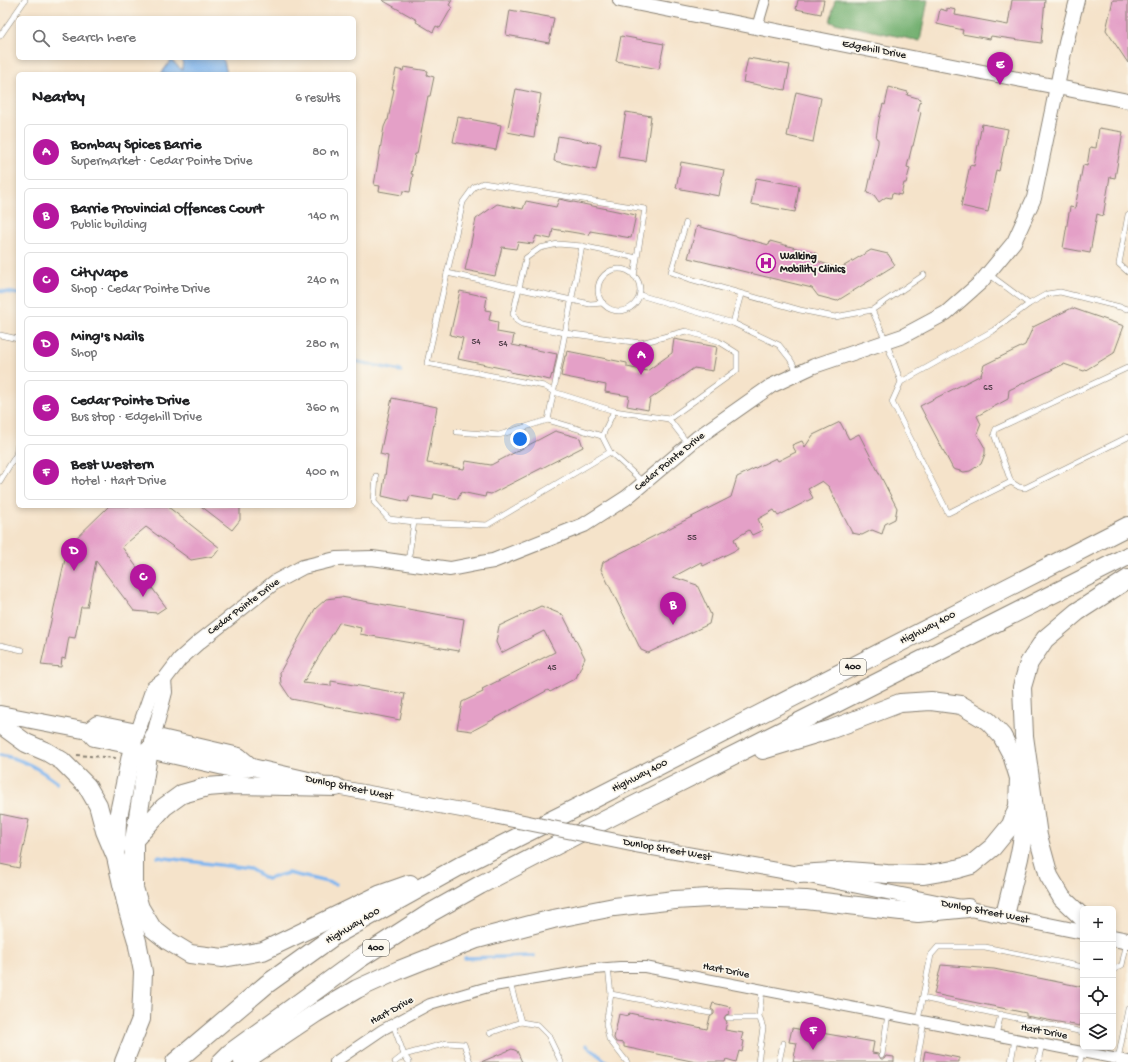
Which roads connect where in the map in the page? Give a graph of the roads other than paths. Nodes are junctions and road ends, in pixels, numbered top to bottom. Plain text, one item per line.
1 (25, 0) edge
2 (620, 0) edge
3 (765, 0) edge
4 (1077, 0) edge
5 (757, 27) junction
6 (0, 36) edge
7 (1057, 86) junction
8 (1128, 102) edge
9 (1128, 215) edge
10 (686, 223) dead end
11 (582, 246) junction
12 (637, 258) junction
13 (1128, 272) edge
14 (447, 273) junction
15 (988, 273) junction
16 (924, 275) dead end
17 (634, 276) junction
18 (519, 288) junction
19 (741, 294) junction
20 (640, 295) junction
21 (572, 300) junction
22 (603, 303) junction
23 (1029, 304) junction
24 (1128, 309) edge
25 (872, 310) junction
26 (733, 323) junction
27 (565, 333) junction
28 (0, 335) edge
29 (16, 339) edge
30 (886, 341) junction
31 (1128, 366) edge
32 (798, 373) junction
33 (901, 382) junction
34 (554, 392) junction
35 (614, 411) junction
36 (669, 419) junction
37 (548, 420) junction
38 (457, 432) dead end
39 (602, 436) junction
40 (1128, 437) edge
41 (688, 446) junction
42 (610, 452) junction
43 (16, 455) edge
44 (376, 476) dead end
45 (0, 481) edge
46 (1011, 482) junction
47 (643, 483) junction
48 (414, 522) junction
49 (1128, 526) edge
50 (1128, 556) edge
51 (408, 563) junction
52 (1128, 579) edge
53 (0, 645) edge
54 (22, 650) dead end
55 (0, 714) edge
56 (0, 724) edge
57 (138, 744) junction
58 (712, 766) junction
59 (336, 787) junction
60 (1032, 791) junction
61 (134, 841) junction
62 (116, 857) junction
63 (460, 866) junction
64 (799, 874) junction
65 (968, 908) junction
66 (1005, 915) junction
67 (1080, 915) edge
68 (1080, 931) edge
69 (1116, 939) edge
70 (1128, 941) edge
71 (1080, 966) edge
72 (608, 968) junction
73 (1116, 968) edge
74 (510, 983) junction
75 (762, 990) junction
76 (611, 994) junction
77 (922, 998) junction
78 (1128, 1009) edge
79 (710, 1013) dead end
80 (888, 1014) junction
81 (1001, 1014) junction
82 (728, 1018) dead end
83 (759, 1018) junction
84 (921, 1021) junction
85 (520, 1022) junction
86 (393, 1024) junction
87 (1080, 1031) edge
88 (490, 1033) dead end
89 (996, 1035) junction
90 (1015, 1039) junction
91 (783, 1043) dead end
92 (1042, 1044) junction
93 (1095, 1051) edge
94 (1082, 1052) junction
95 (404, 1055) junction
96 (882, 1055) dead end
97 (1123, 1060) edge
98 (124, 1062) edge
99 (175, 1062) edge
100 (221, 1062) edge
101 (243, 1062) edge
102 (335, 1062) edge
103 (395, 1062) edge
104 (409, 1062) edge
105 (470, 1062) edge
106 (561, 1062) edge
107 (626, 1062) edge
108 (758, 1062) edge
109 (779, 1062) edge
110 (917, 1062) edge
111 (1011, 1062) edge
112 (1038, 1062) edge
113 (1080, 1062) edge

1 - 6 lane
2 - 5 street, Edgehill Drive
3 - 5 street
4 - 7 street, Cedar Pointe Drive
5 - 7 street, Edgehill Drive
7 - 8 street, Edgehill Drive
7 - 15 street, Cedar Pointe Drive
9 - 13 lane
10 - 19 lane
11 - 12 lane
11 - 18 lane
11 - 21 lane
12 - 14 lane
12 - 17 lane
14 - 18 lane
14 - 34 lane
15 - 23 lane
15 - 30 street, Cedar Pointe Drive
16 - 25 lane
17 - 20 lane
17 - 22 lane
18 - 21 lane
18 - 27 lane
19 - 25 lane
19 - 26 lane
20 - 22 lane
20 - 26 lane
21 - 22 lane
21 - 27 lane
23 - 24 lane
23 - 33 lane
25 - 30 lane
26 - 32 lane
27 - 34 lane
27 - 36 lane
28 - 29 lane
30 - 32 street, Cedar Pointe Drive
30 - 33 lane
31 - 46 lane
32 - 41 street, Cedar Pointe Drive
33 - 46 lane
34 - 35 lane
34 - 37 lane
35 - 36 lane
35 - 39 lane
36 - 41 lane
37 - 38 lane
37 - 39 lane
39 - 42 lane
40 - 46 lane
41 - 47 street, Cedar Pointe Drive
42 - 47 lane
42 - 48 lane
43 - 45 lane
44 - 48 lane
47 - 51 street, Cedar Pointe Drive
48 - 51 lane
49 - 63 highway, Highway 400 / 400
50 - 58 highway, 400
51 - 57 street, Cedar Pointe Drive
52 - 60 highway
53 - 54 lane
55 - 57 main road, Dunlop Street West
56 - 62 highway
57 - 59 main road, Dunlop Street West
57 - 61 highway
57 - 62 highway
58 - 64 highway
58 - 100 highway, 400
59 - 61 highway
59 - 64 street, Dunlop Street West, bridge
60 - 66 highway
60 - 67 highway
61 - 63 highway
62 - 98 highway
63 - 99 highway, Highway 400 / 400
64 - 65 street, Dunlop Street West
65 - 66 street, Dunlop Street West
65 - 101 highway
66 - 68 street, Dunlop Street West
69 - 70 main road
70 - 73 lane
71 - 77 lane
72 - 74 street, Hart Drive
72 - 75 street, Hart Drive
72 - 76 lane
74 - 85 lane
74 - 86 street, Hart Drive
75 - 80 street, Hart Drive
75 - 83 lane
76 - 79 lane
76 - 107 lane
77 - 81 lane
77 - 84 lane
78 - 97 lane
80 - 84 street, Hart Drive
80 - 96 lane
81 - 87 lane
81 - 89 lane
82 - 83 lane
83 - 108 lane
84 - 89 street, Hart Drive
84 - 110 lane
85 - 88 lane
85 - 106 lane
86 - 95 lane
86 - 102 street, Hart Drive
89 - 90 street, Hart Drive
90 - 92 street, Hart Drive
90 - 111 lane
91 - 109 lane
92 - 94 street, Hart Drive
92 - 112 lane
93 - 94 street, Hart Drive
93 - 97 street, Hart Drive
94 - 113 lane
95 - 103 lane
95 - 104 lane
95 - 105 lane

